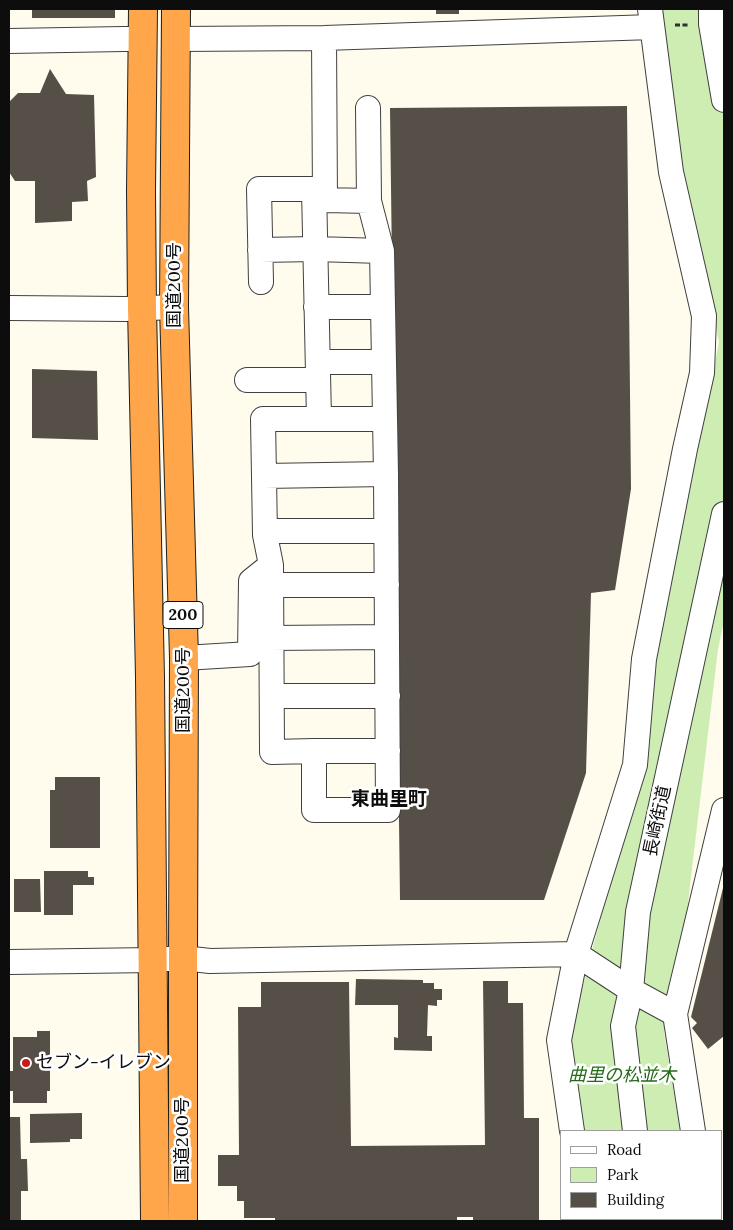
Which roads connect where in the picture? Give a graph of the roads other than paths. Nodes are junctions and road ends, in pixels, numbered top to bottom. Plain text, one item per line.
1 (143, 9) edge
2 (176, 9) edge
3 (711, 9) edge
4 (651, 18) edge
5 (324, 38) junction
6 (177, 39) junction
7 (144, 40) junction
8 (9, 41) edge
9 (724, 100) edge
10 (368, 108) dead end
11 (319, 195) junction
12 (369, 200) junction
13 (260, 250) junction
14 (315, 250) junction
15 (382, 251) junction
16 (261, 282) dead end
17 (174, 307) junction
18 (316, 307) junction
19 (383, 307) junction
20 (9, 308) edge
21 (142, 308) junction
22 (384, 362) junction
23 (318, 371) junction
24 (247, 380) dead end
25 (319, 419) junction
26 (385, 419) junction
27 (386, 474) junction
28 (264, 476) junction
29 (724, 514) edge
30 (265, 530) junction
31 (386, 530) junction
32 (270, 575) junction
33 (387, 586) junction
34 (387, 637) junction
35 (271, 638) junction
36 (184, 658) junction
37 (272, 696) junction
38 (388, 696) junction
39 (314, 751) junction
40 (388, 751) junction
41 (724, 810) edge
42 (576, 954) junction
43 (183, 958) junction
44 (153, 960) junction
45 (9, 962) edge
46 (631, 990) junction
47 (674, 1014) junction
48 (572, 1130) edge
49 (635, 1130) edge
50 (693, 1130) edge
51 (154, 1221) edge
52 (183, 1221) edge

1 - 7 highway, 国道200号 / 200
2 - 6 highway, 国道200号 / 200
3 - 9 street
4 - 5 street
4 - 42 street
5 - 6 street
5 - 11 street
6 - 17 highway, 国道200号 / 200
7 - 8 street
7 - 21 highway, 国道200号 / 200
10 - 12 street
11 - 12 street
11 - 13 street
11 - 14 street
12 - 15 street
13 - 14 street
13 - 16 street
14 - 15 street
14 - 18 street
15 - 19 street
17 - 21 street
17 - 36 highway, 国道200号 / 200
18 - 19 street
18 - 23 street
19 - 22 street
20 - 21 street
21 - 44 highway, 国道200号 / 200
22 - 23 street
22 - 26 street
23 - 24 street
23 - 25 street
25 - 26 street
25 - 28 street
26 - 27 street
27 - 28 street
27 - 31 street
28 - 30 street
29 - 46 street, 長崎街道
30 - 31 street
30 - 32 street
31 - 33 street
32 - 33 street
32 - 35 street
32 - 36 street
33 - 34 street
34 - 35 street
34 - 38 street
35 - 37 street
36 - 43 highway, 国道200号 / 200
37 - 38 street
37 - 39 street
38 - 40 street
39 - 40 street
39 - 40 street
41 - 47 street
42 - 43 street
42 - 46 street
42 - 48 street
43 - 44 street
43 - 52 highway, 国道200号 / 200
44 - 45 street
44 - 51 highway, 国道200号 / 200
46 - 47 street
46 - 49 street, 長崎街道
47 - 50 street

